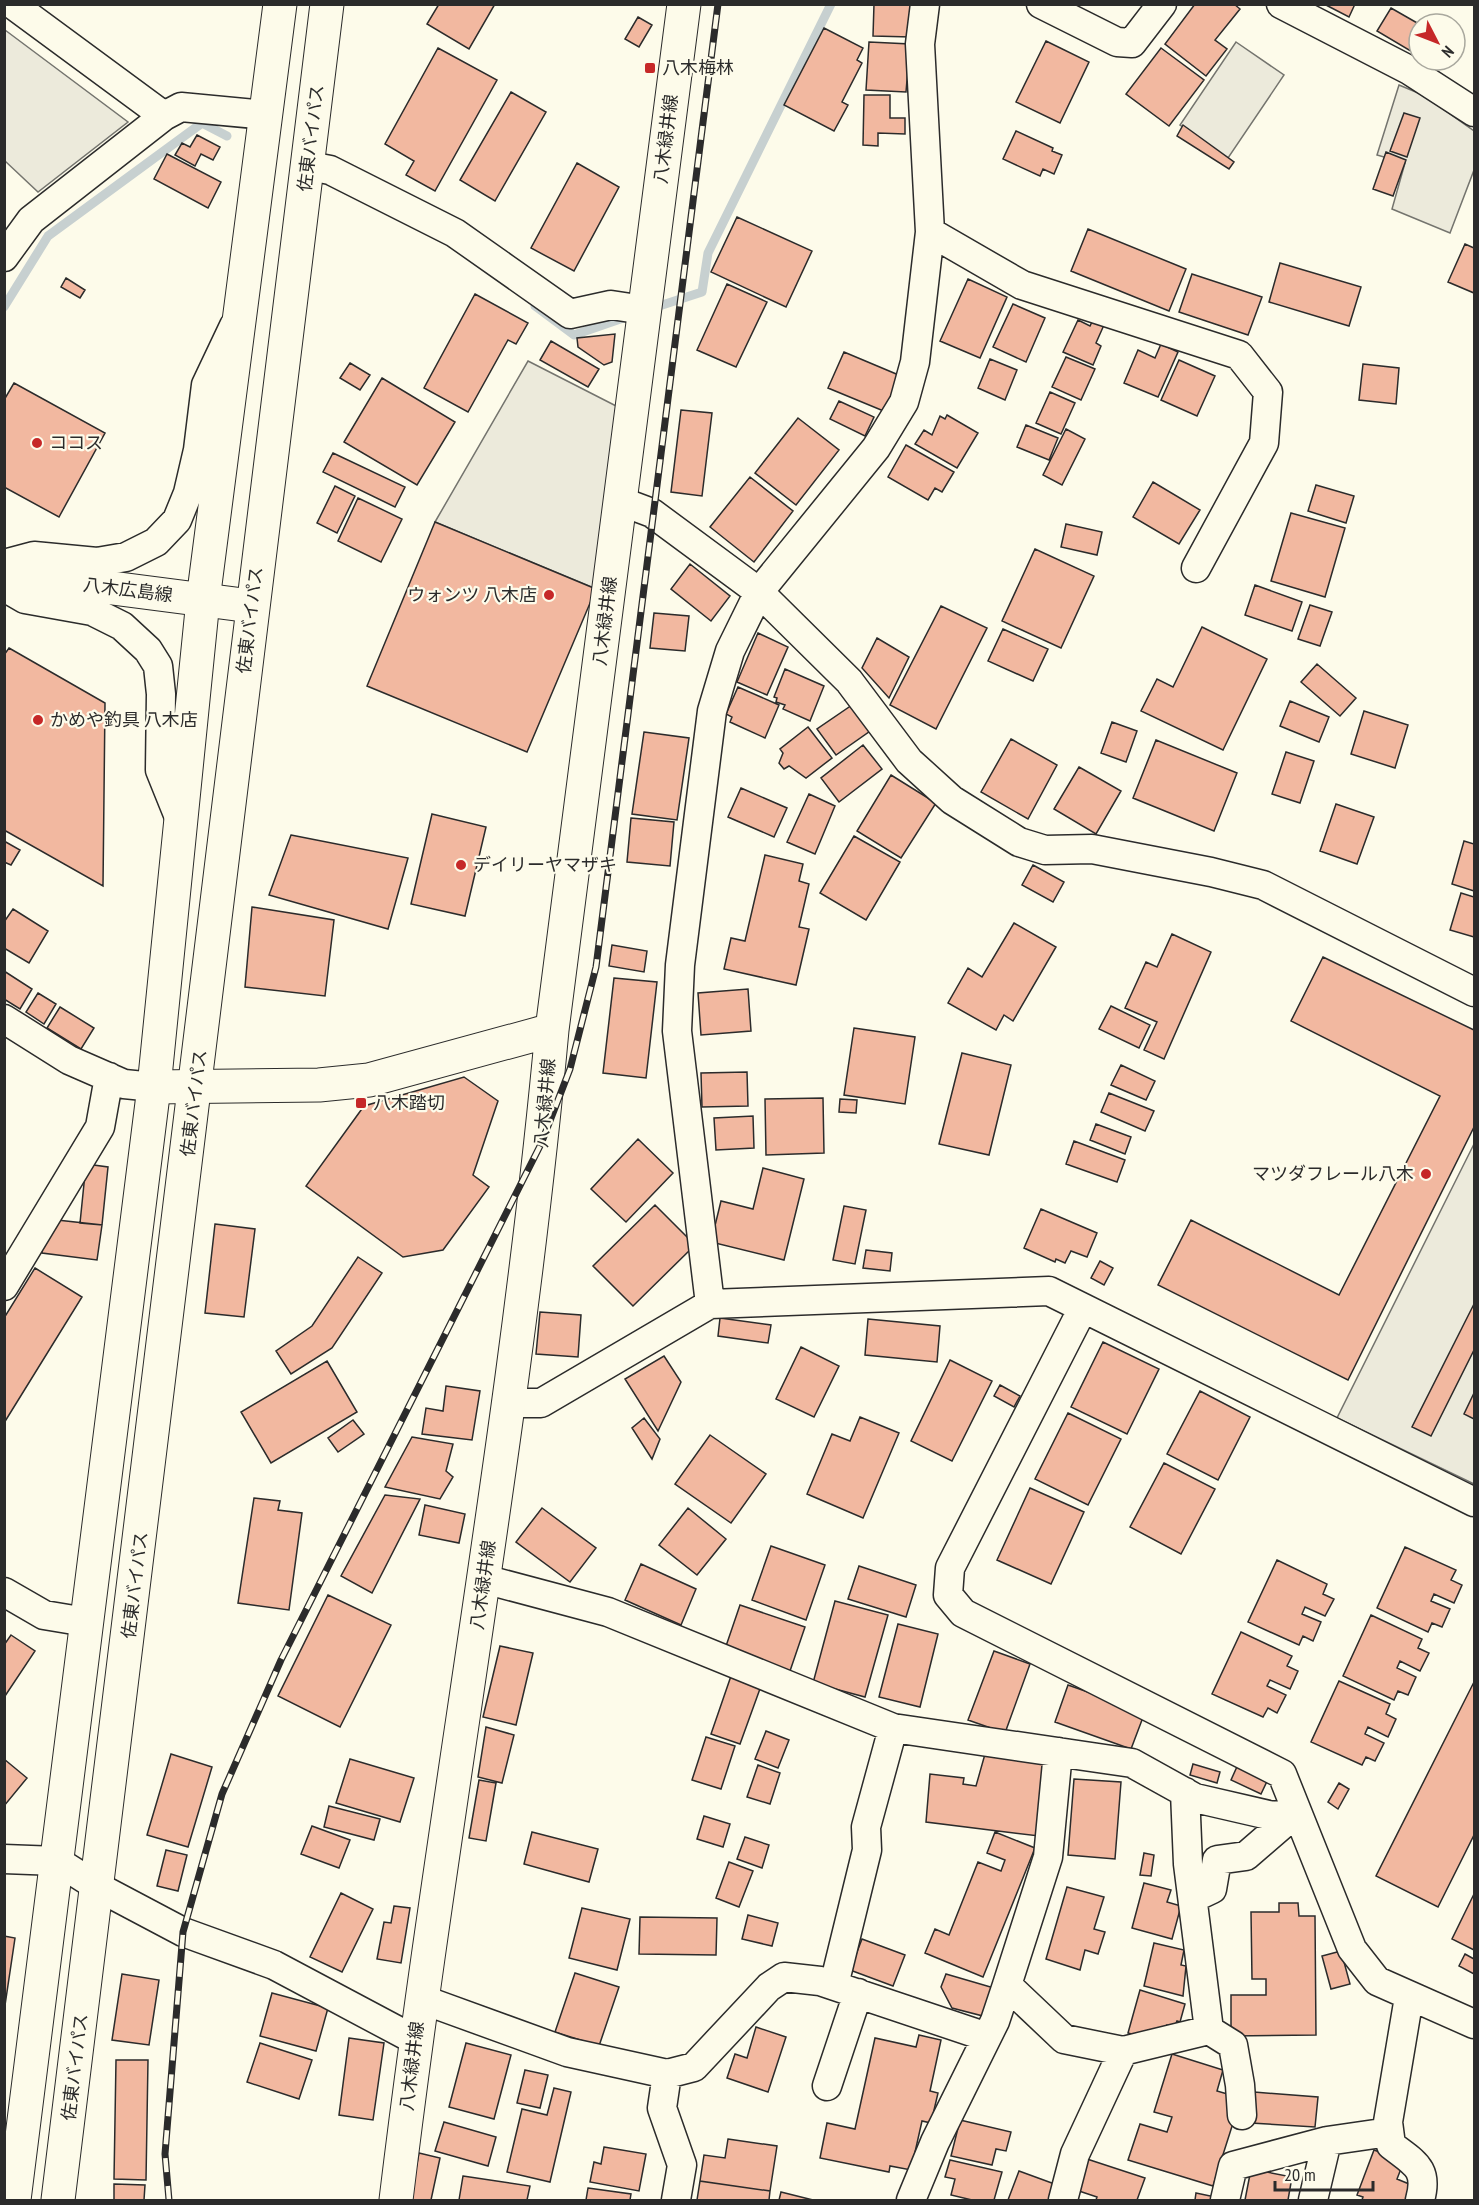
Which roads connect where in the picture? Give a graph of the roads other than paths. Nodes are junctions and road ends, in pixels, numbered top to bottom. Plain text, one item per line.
1 (12, 4) edge
2 (280, 4) edge
3 (327, 4) edge
4 (684, 4) edge
5 (924, 4) edge
6 (1041, 4) edge
7 (1162, 4) edge
8 (1281, 4) edge
9 (1474, 112) edge
10 (266, 115) junction
11 (164, 116) junction
12 (309, 166) junction
13 (930, 232) junction
14 (4, 257) edge
15 (644, 310) junction
16 (240, 314) junction
17 (620, 501) junction
18 (4, 564) edge
19 (1196, 568) dead end
20 (4, 574) edge
21 (4, 587) edge
22 (759, 592) junction
23 (203, 600) junction
24 (251, 606) junction
25 (181, 822) junction
26 (1474, 992) edge
27 (4, 1019) edge
28 (552, 1030) junction
29 (109, 1077) junction
30 (196, 1085) junction
31 (154, 1087) junction
32 (4, 1286) edge
33 (710, 1304) junction
34 (1083, 1308) junction
35 (507, 1403) junction
36 (1474, 1502) edge
37 (484, 1579) junction
38 (4, 1592) edge
39 (86, 1622) junction
40 (893, 1728) junction
41 (1058, 1752) junction
42 (1185, 1792) junction
43 (1298, 1812) junction
44 (4, 1858) edge
45 (57, 1861) junction
46 (98, 1887) junction
47 (1193, 1898) junction
48 (1007, 1985) junction
49 (846, 1989) junction
50 (1409, 1997) junction
51 (421, 1999) junction
52 (1474, 2024) edge
53 (1209, 2030) junction
54 (987, 2037) junction
55 (415, 2040) junction
56 (1123, 2051) junction
57 (667, 2074) junction
58 (827, 2086) dead end
59 (1242, 2115) dead end
60 (1389, 2132) junction
61 (1327, 2141) junction
62 (14, 2200) edge
63 (58, 2200) edge
64 (396, 2200) edge
65 (676, 2200) edge
66 (911, 2200) edge
67 (1063, 2200) edge
68 (1225, 2200) edge
69 (1313, 2200) edge
70 (1420, 2200) edge

1 - 11 street
2 - 10 main road
3 - 12 main road, 佐東バイパス
4 - 15 main road, 八木緑井線
5 - 13 street
6 - 7 street
8 - 9 street
10 - 11 street
10 - 16 main road
11 - 14 street
12 - 15 street
12 - 24 main road, 佐東バイパス
13 - 19 street
13 - 22 street
15 - 17 main road, 八木緑井線
16 - 18 street
16 - 23 main road
17 - 22 street
17 - 28 main road, 八木緑井線
20 - 23 main road, 八木広島線
21 - 25 street
22 - 26 street
22 - 33 street
23 - 24 main road, 八木広島線
23 - 25 main road
24 - 30 main road, 佐東バイパス
25 - 31 main road
27 - 29 street
28 - 30 main road
28 - 35 main road, 八木緑井線
29 - 31 street
29 - 32 street
30 - 31 main road
30 - 46 main road, 佐東バイパス
31 - 39 main road
33 - 34 street
33 - 35 street
34 - 36 street
34 - 43 street
35 - 37 main road, 八木緑井線
37 - 40 street
37 - 51 main road, 八木緑井線
38 - 39 street
39 - 45 main road
40 - 41 street
40 - 49 street
41 - 42 street
41 - 48 street
42 - 43 street
42 - 47 street
43 - 47 street
43 - 50 street
44 - 45 street
45 - 46 street
45 - 62 main road
46 - 55 street
46 - 63 main road, 佐東バイパス
47 - 53 street
48 - 54 street
48 - 56 street
49 - 54 street
49 - 57 street
49 - 58 street
50 - 52 street
50 - 60 street
51 - 55 main road, 八木緑井線
51 - 57 street
53 - 56 street
53 - 59 street
54 - 66 street
55 - 64 main road, 八木緑井線
56 - 67 street
57 - 65 street
60 - 61 street
60 - 70 street
61 - 68 street
61 - 69 street

